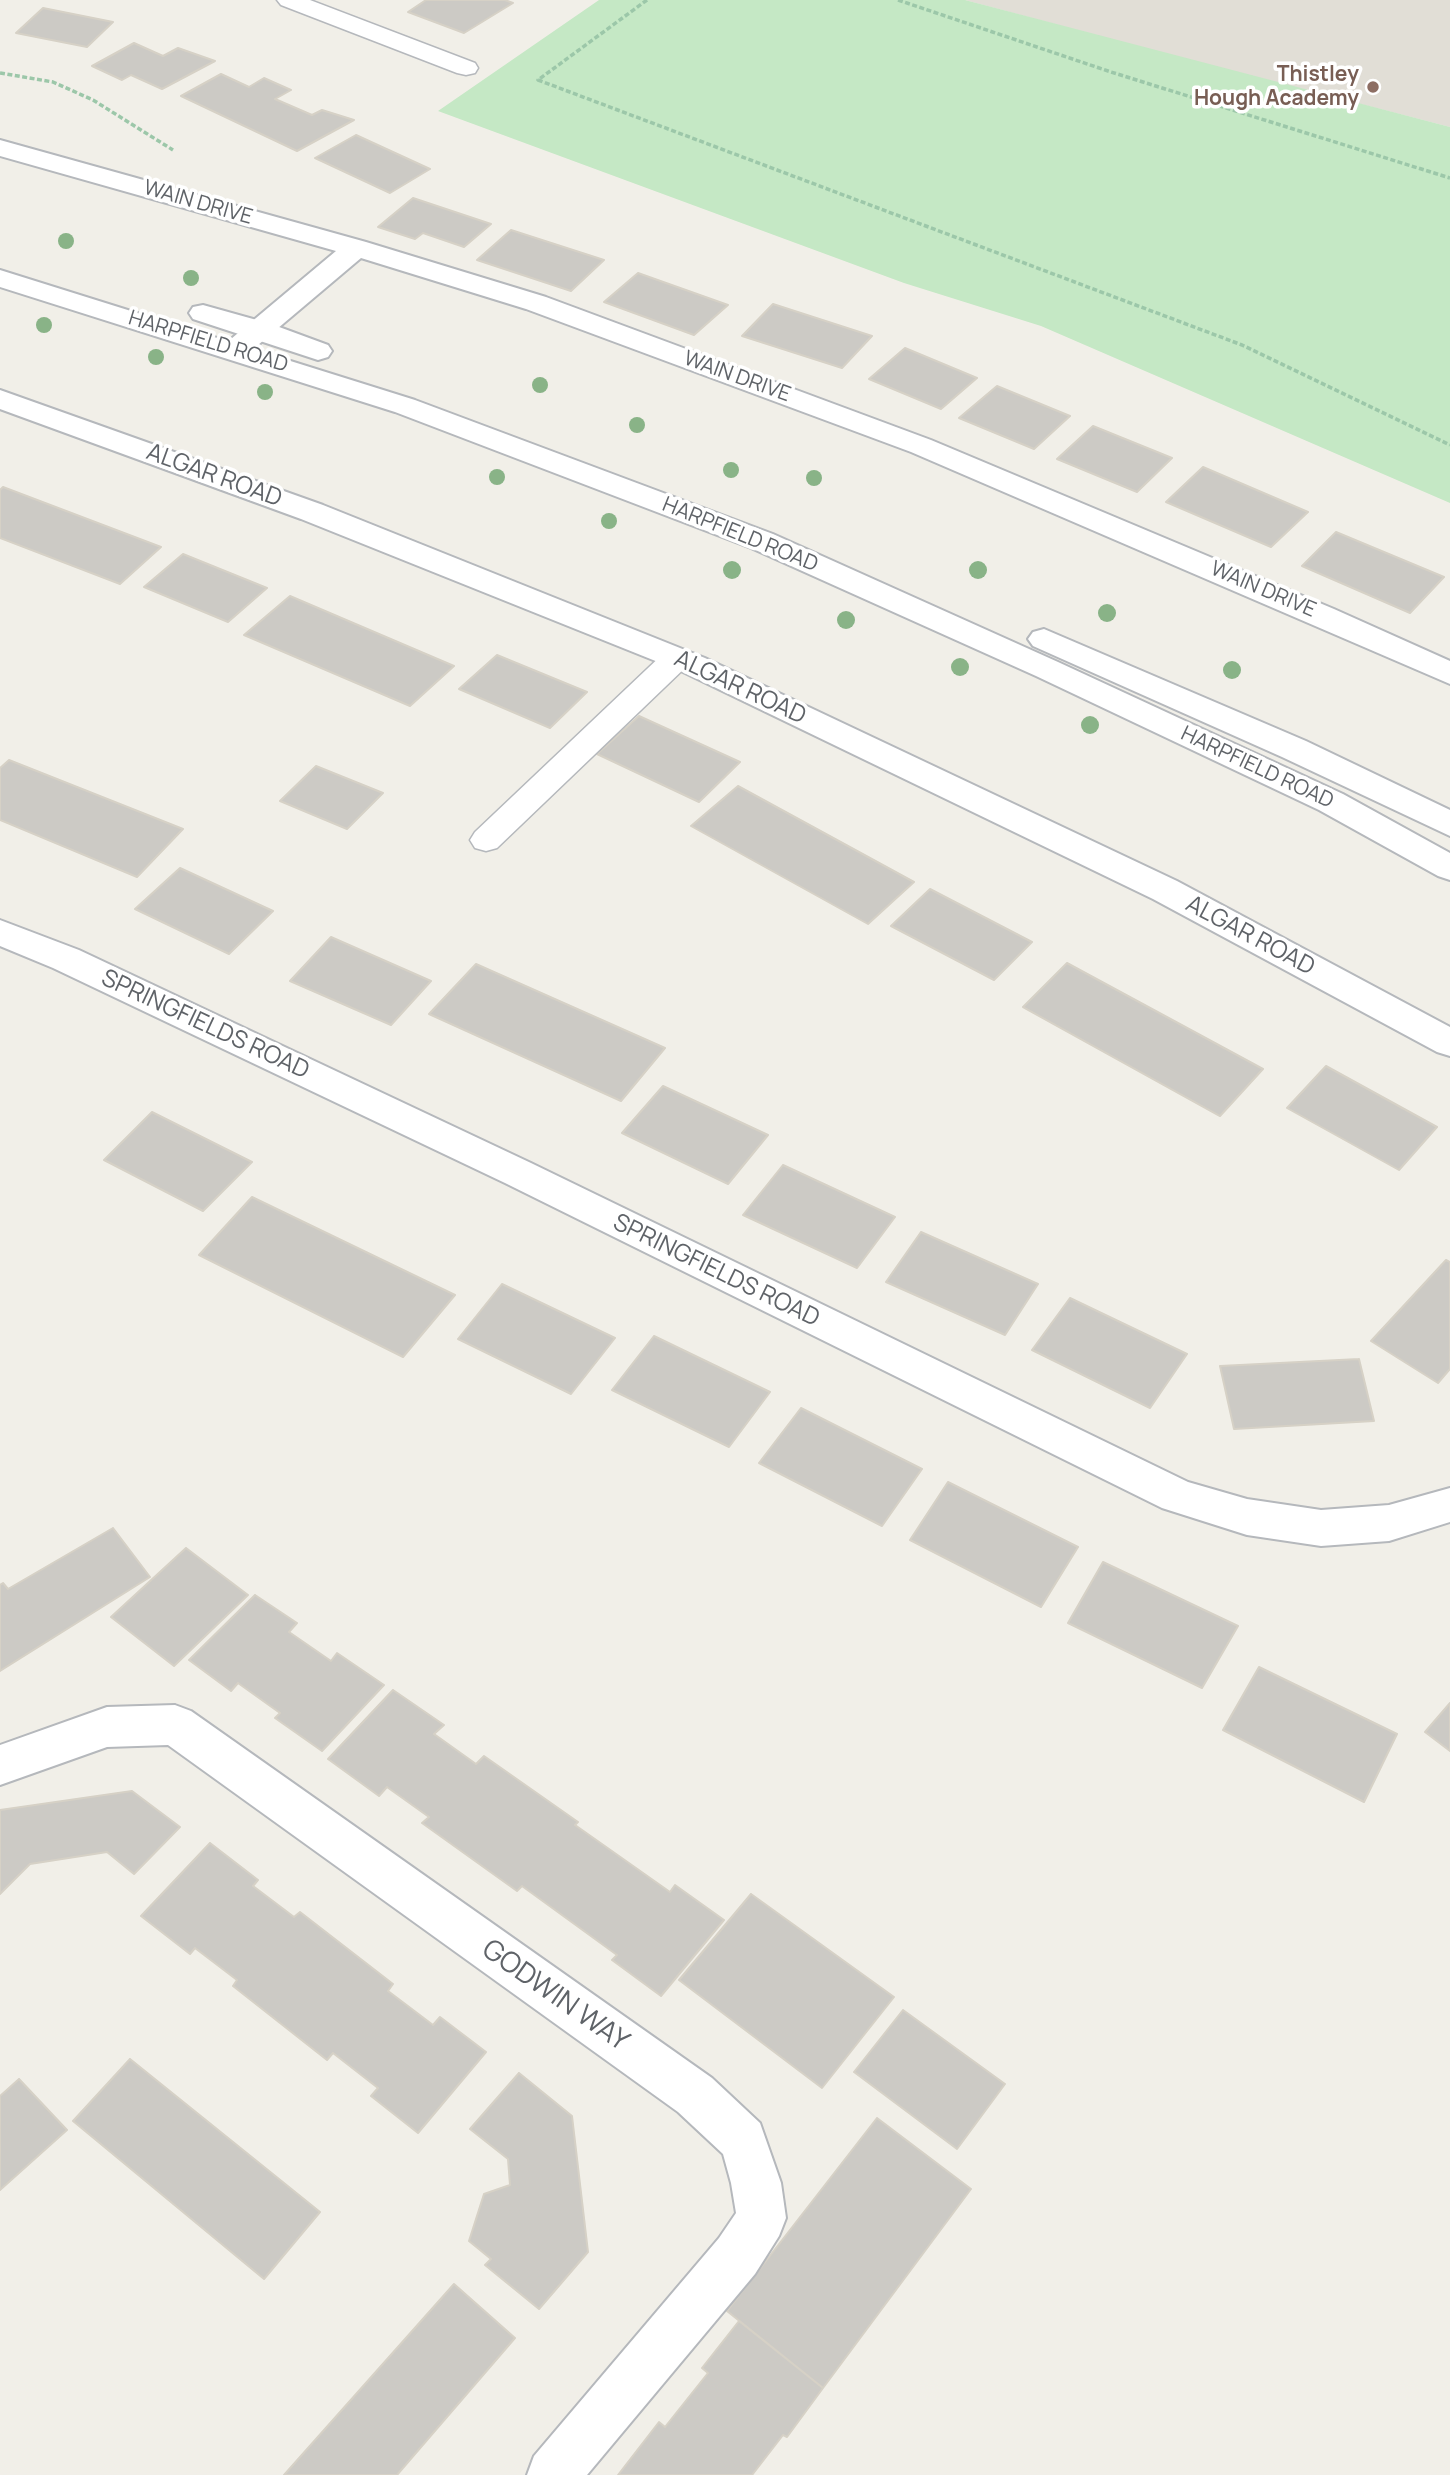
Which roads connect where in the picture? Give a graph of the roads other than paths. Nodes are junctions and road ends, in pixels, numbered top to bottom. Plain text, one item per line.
1 (289, 0) edge
2 (327, 6) edge
3 (466, 68) dead end
4 (0, 148) edge
5 (356, 248) junction
6 (0, 255) edge
7 (0, 278) edge
8 (261, 330) junction
9 (235, 350) junction
10 (0, 400) edge
11 (677, 658) junction
12 (1450, 674) edge
13 (1450, 824) edge
14 (486, 840) dead end
15 (1450, 868) edge
16 (0, 932) edge
17 (1450, 1043) edge
18 (1450, 1505) edge
19 (0, 1765) edge
20 (553, 2475) edge

1 - 2 lane
2 - 3 lane
4 - 5 street, WAIN DRIVE
5 - 8 street
5 - 12 street, WAIN DRIVE
6 - 8 street, HARPFIELD ROAD
7 - 9 street, HARPFIELD ROAD
8 - 9 street
8 - 13 street, HARPFIELD ROAD
9 - 15 street, HARPFIELD ROAD
10 - 11 street, ALGAR ROAD
11 - 14 lane
11 - 17 street, ALGAR ROAD
16 - 18 street, SPRINGFIELDS ROAD
19 - 20 street, GODWIN WAY

